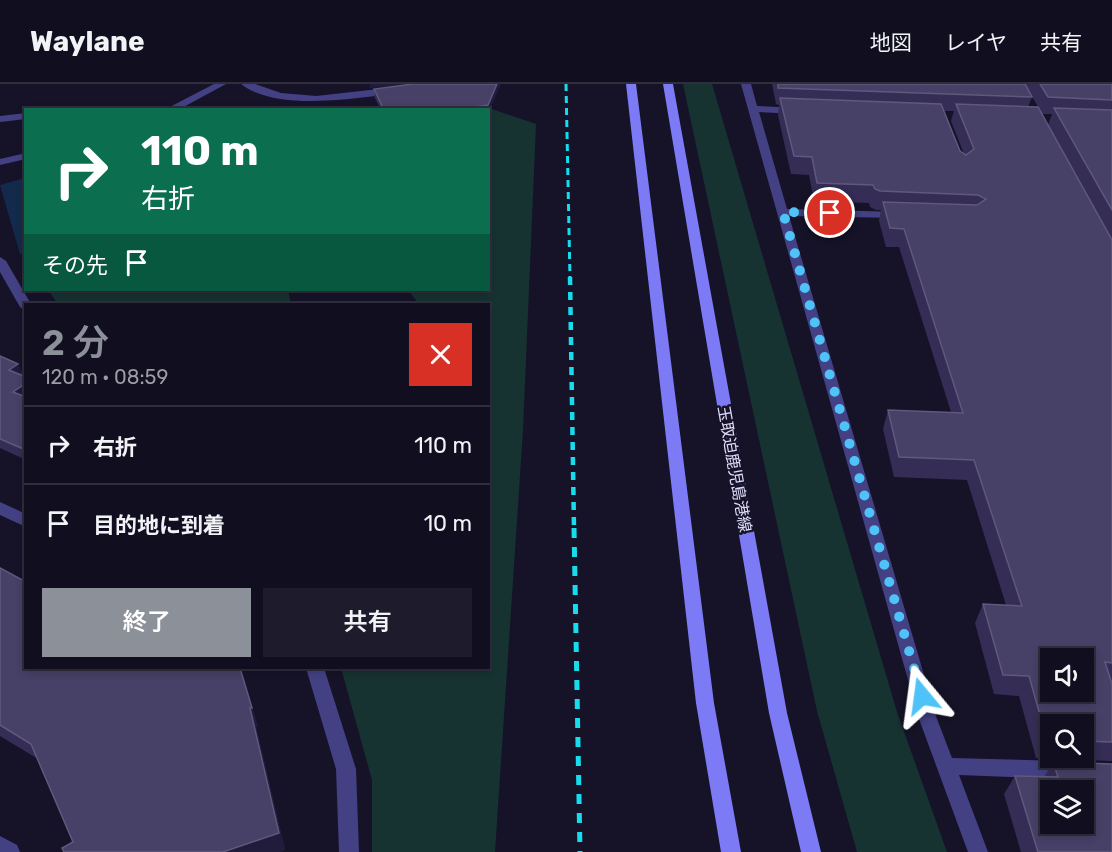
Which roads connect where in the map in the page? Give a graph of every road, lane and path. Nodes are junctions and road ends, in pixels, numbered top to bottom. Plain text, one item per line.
1 (222, 84) edge
2 (246, 84) edge
3 (419, 84) edge
4 (631, 84) edge
5 (668, 84) edge
6 (746, 84) edge
7 (173, 108) edge
8 (753, 109) junction
9 (812, 111) edge
10 (24, 116) edge
11 (0, 119) edge
12 (24, 156) edge
13 (0, 162) edge
14 (783, 212) junction
15 (913, 216) edge
16 (0, 261) edge
17 (24, 303) edge
18 (0, 508) edge
19 (24, 520) edge
20 (315, 669) edge
21 (945, 766) junction
22 (1088, 771) edge
23 (0, 846) edge
24 (10, 852) edge
25 (349, 852) edge
26 (731, 852) edge
27 (811, 852) edge
28 (978, 852) edge

1 - 7 street
2 - 3 street
4 - 26 main road
5 - 27 main road, 玉取迫鹿児島港線
6 - 8 street
8 - 9 street
8 - 14 street
10 - 11 street
12 - 13 street
14 - 15 street
14 - 21 street
16 - 17 street
18 - 19 street
20 - 25 street
21 - 22 street
21 - 28 street
23 - 24 street

